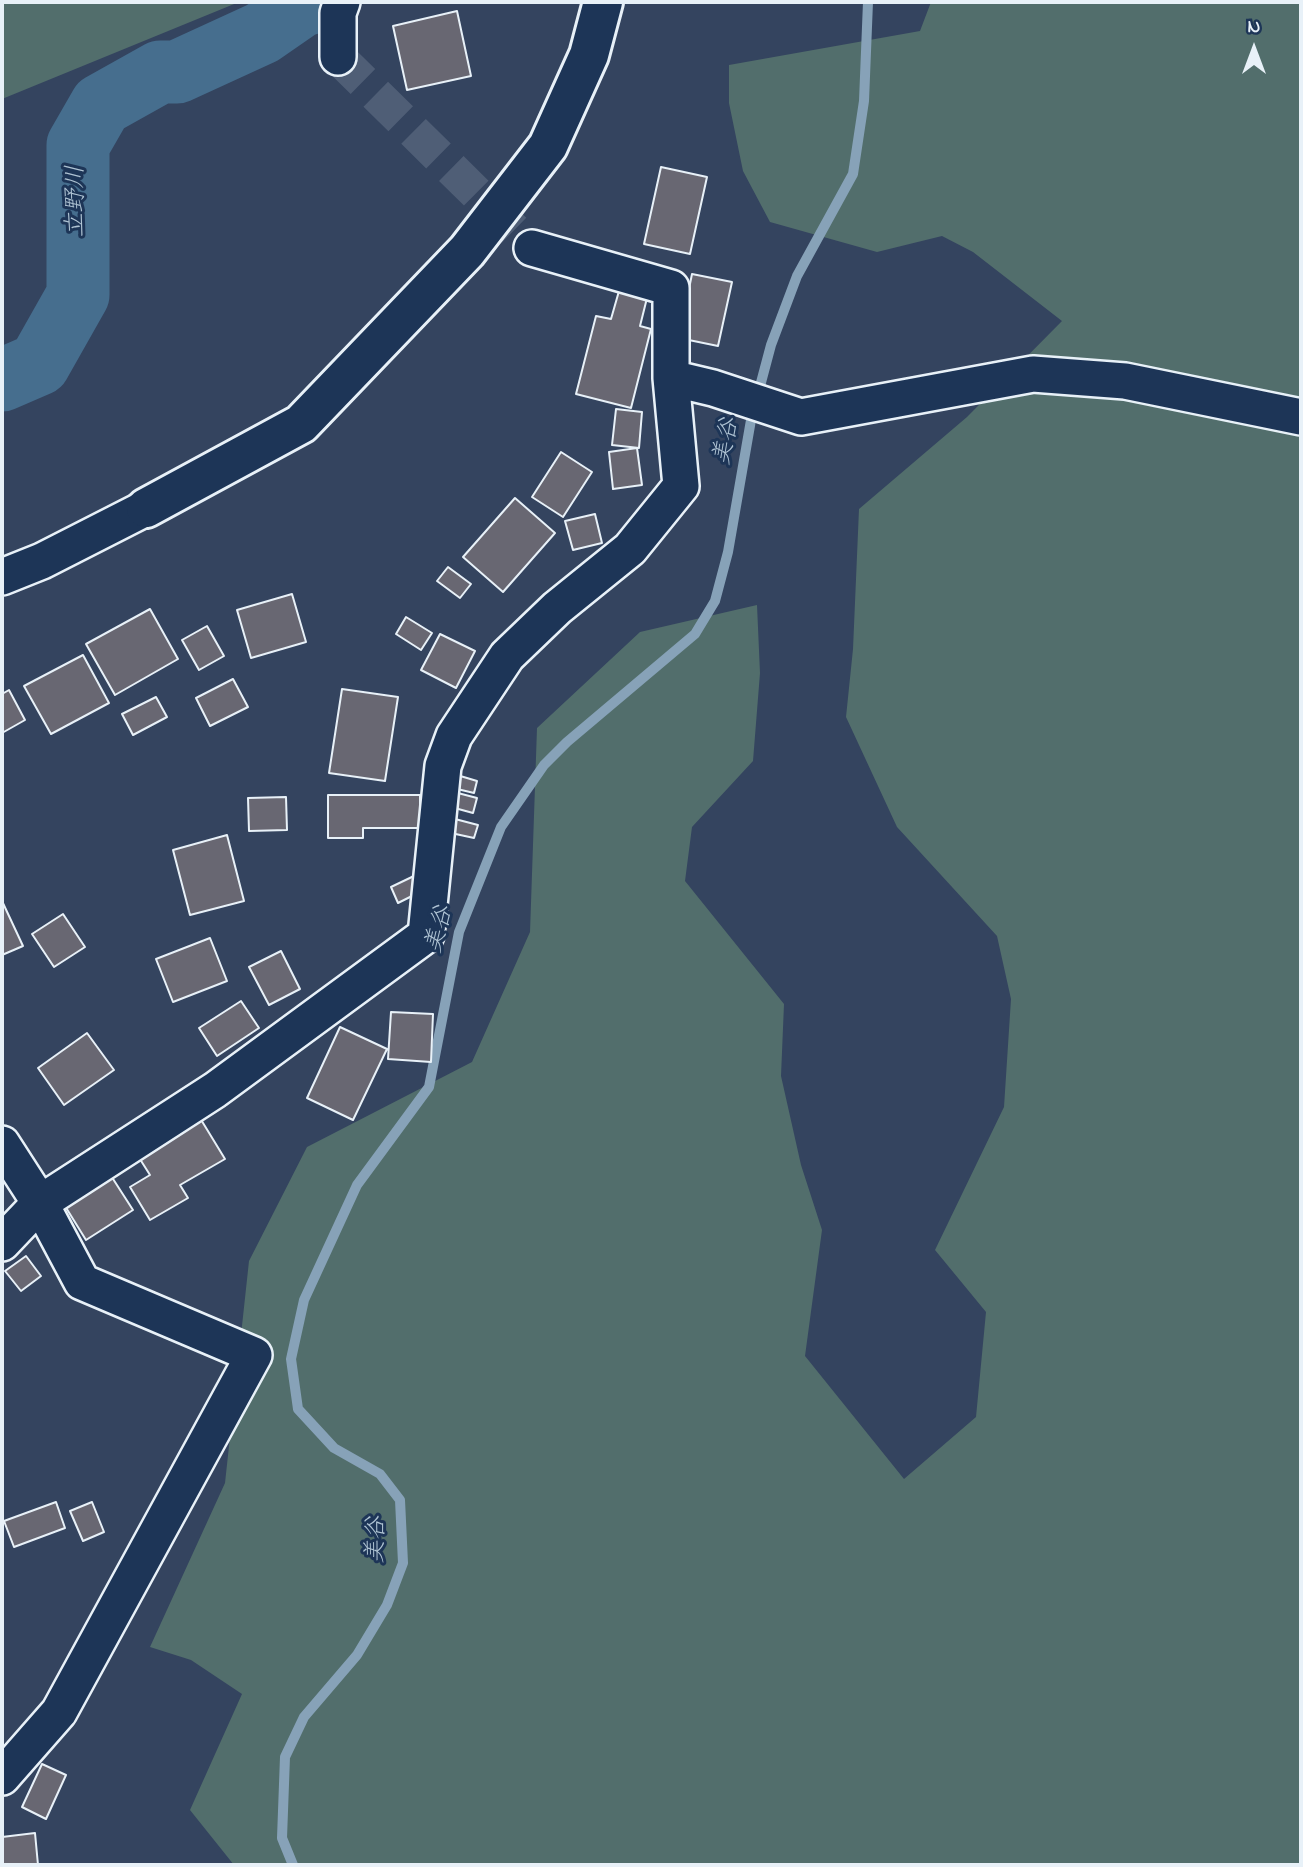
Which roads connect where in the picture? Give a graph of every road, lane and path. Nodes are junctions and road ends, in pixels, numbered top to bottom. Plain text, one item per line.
1 (342, 2) edge
2 (603, 2) edge
3 (338, 57) dead end
4 (532, 248) tunnel mouth
5 (671, 378) junction
6 (1301, 417) edge
7 (146, 508) joint
8 (2, 577) edge
9 (2, 1144) edge
10 (40, 1203) junction
11 (2, 1243) edge
12 (2, 1777) edge

1 - 3 street
2 - 7 street
4 - 5 street
5 - 6 street
5 - 10 street
7 - 8 street
9 - 10 street
10 - 11 street
10 - 12 street

